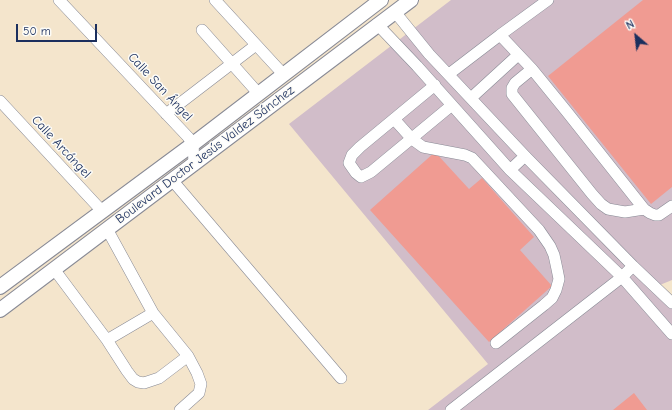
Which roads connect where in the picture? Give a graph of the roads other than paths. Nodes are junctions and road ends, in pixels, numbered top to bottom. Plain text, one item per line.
1 (59, 0) edge
2 (215, 0) edge
3 (381, 0) edge
4 (410, 0) edge
5 (548, 0) edge
6 (395, 12) junction
7 (378, 24) junction
8 (202, 30) dead end
9 (500, 35) junction
10 (256, 45) junction
11 (518, 55) junction
12 (232, 64) junction
13 (532, 69) junction
14 (283, 74) junction
15 (448, 74) junction
16 (435, 86) junction
17 (258, 93) junction
18 (471, 98) junction
19 (0, 101) edge
20 (452, 105) junction
21 (166, 114) junction
22 (394, 119) junction
23 (412, 139) junction
24 (193, 144) junction
25 (525, 156) junction
26 (194, 163) junction
27 (510, 170) junction
28 (172, 180) junction
29 (672, 206) edge
30 (644, 209) junction
31 (102, 211) junction
32 (107, 229) junction
33 (633, 266) junction
34 (54, 269) junction
35 (622, 277) junction
36 (0, 287) edge
37 (672, 304) edge
38 (0, 310) edge
39 (153, 313) junction
40 (672, 334) edge
41 (107, 340) junction
42 (496, 343) dead end
43 (188, 356) junction
44 (341, 378) dead end
45 (180, 410) edge
46 (451, 410) edge

1 - 21 street, Calle San Ángel
2 - 10 street
3 - 14 main road, Boulevard Doctor Jesús Valdez Sánchez
4 - 6 main road, Boulevard Doctor Jesús Valdez Sánchez
5 - 9 street
6 - 7 main road, Boulevard Doctor Jesús Valdez Sánchez
6 - 15 street
7 - 16 street
7 - 26 main road, Boulevard Doctor Jesús Valdez Sánchez
8 - 12 street
9 - 11 street
9 - 15 street
10 - 12 street
10 - 14 street
11 - 13 street
11 - 18 street
12 - 17 street
12 - 21 street
13 - 30 street
13 - 30 street
14 - 17 main road, Boulevard Doctor Jesús Valdez Sánchez
15 - 18 street
16 - 20 street
16 - 22 street
17 - 24 main road, Boulevard Doctor Jesús Valdez Sánchez
18 - 25 street
19 - 31 street, Calle Arcángel
20 - 23 street
20 - 27 street
21 - 24 street, Calle San Ángel
22 - 23 street
22 - 23 street
23 - 42 street
24 - 26 street
24 - 31 main road, Boulevard Doctor Jesús Valdez Sánchez
25 - 27 street
25 - 33 street
26 - 28 main road, Boulevard Doctor Jesús Valdez Sánchez
27 - 35 street
28 - 32 main road, Boulevard Doctor Jesús Valdez Sánchez
28 - 44 street
29 - 30 street
31 - 36 main road, Boulevard Doctor Jesús Valdez Sánchez
32 - 34 main road, Boulevard Doctor Jesús Valdez Sánchez
32 - 39 street
33 - 35 street
33 - 37 street
34 - 38 main road, Boulevard Doctor Jesús Valdez Sánchez
34 - 41 street
35 - 40 street
35 - 46 street
39 - 41 street
39 - 43 street
41 - 43 street
43 - 45 street

